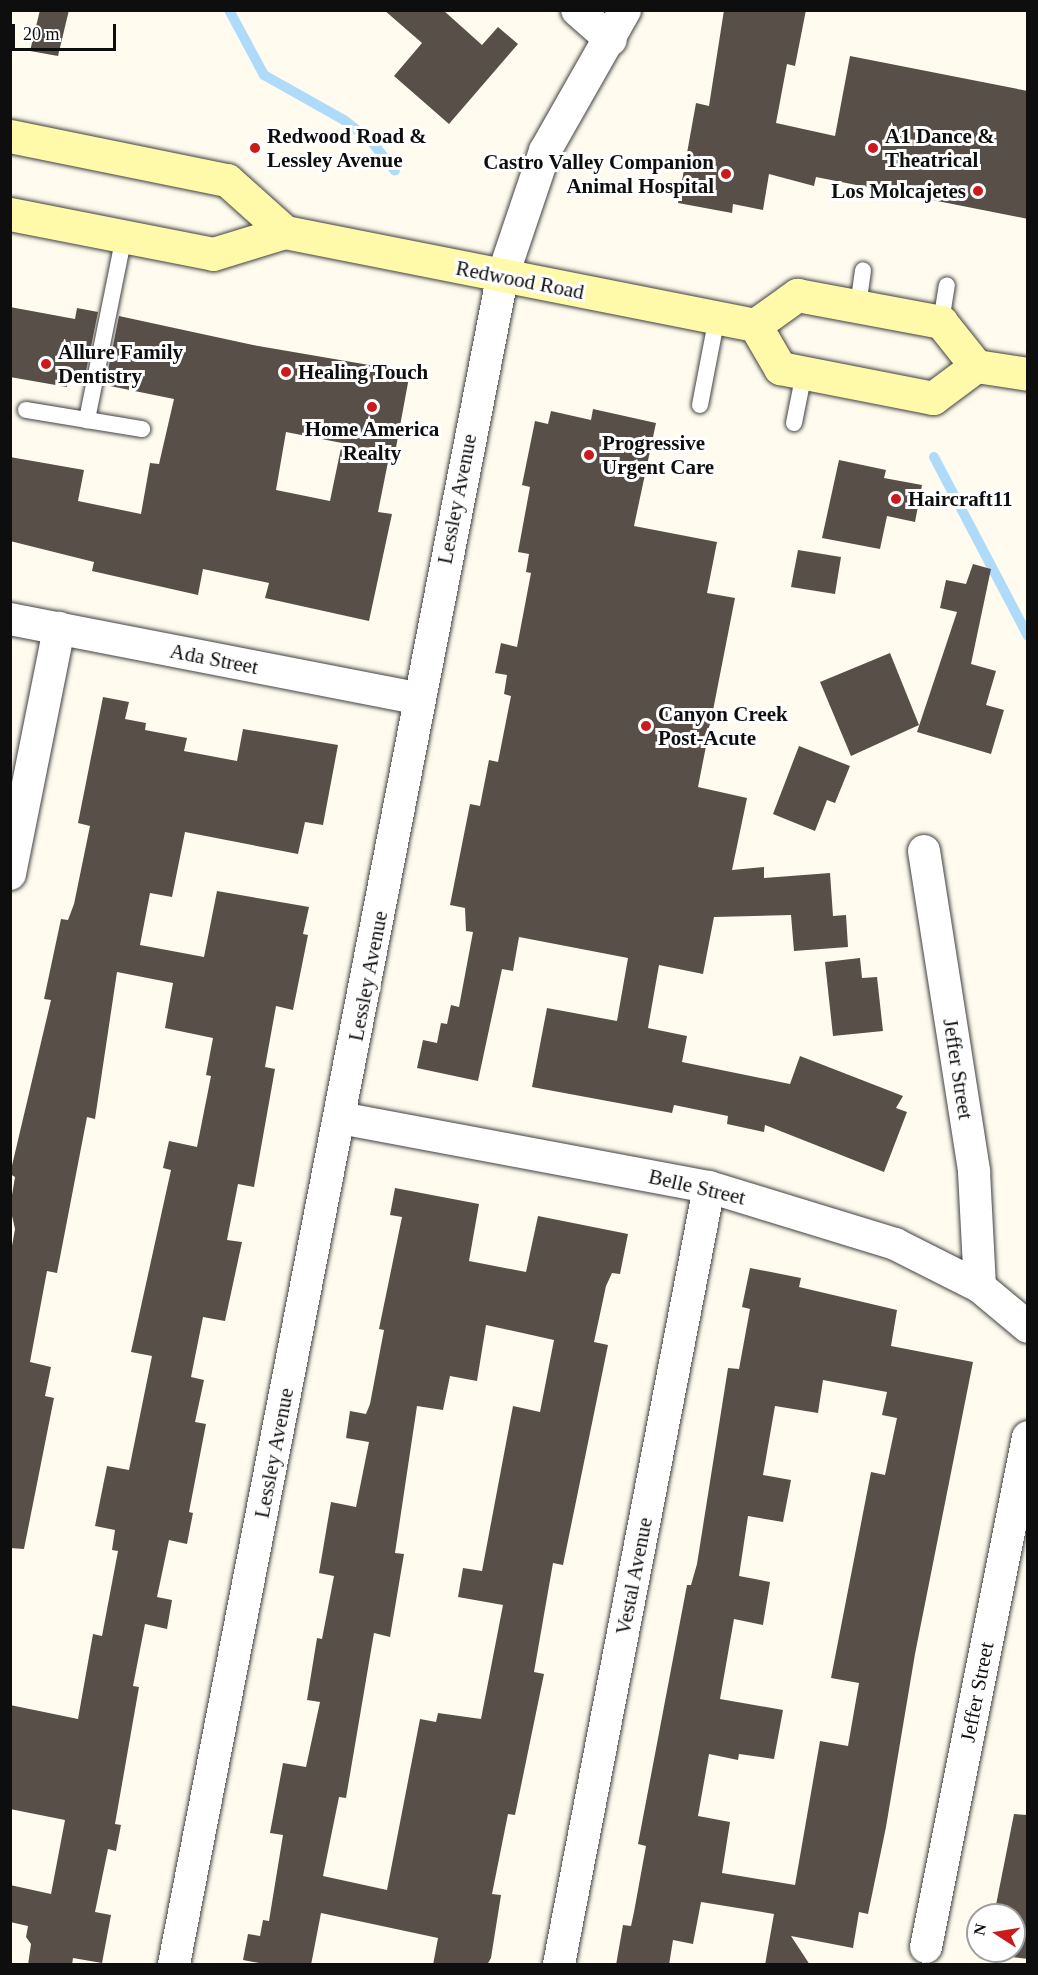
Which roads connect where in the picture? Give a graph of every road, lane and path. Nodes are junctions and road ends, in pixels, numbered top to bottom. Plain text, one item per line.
1 (577, 10) edge
2 (625, 10) edge
3 (611, 40) junction
4 (10, 136) edge
5 (10, 214) edge
6 (285, 232) junction
7 (124, 236) junction
8 (863, 270) dead end
9 (502, 278) junction
10 (947, 285) dead end
11 (858, 306) junction
12 (717, 317) junction
13 (941, 322) junction
14 (755, 325) junction
15 (975, 366) junction
16 (804, 373) junction
17 (1028, 374) edge
18 (700, 405) dead end
19 (26, 410) dead end
20 (87, 420) junction
21 (794, 423) dead end
22 (142, 429) dead end
23 (10, 619) edge
24 (59, 628) junction
25 (418, 698) junction
26 (924, 851) dead end
27 (10, 874) edge
28 (340, 1118) junction
29 (709, 1187) junction
30 (980, 1287) junction
31 (1028, 1327) edge
32 (1028, 1437) edge
33 (926, 1947) dead end
34 (174, 1965) edge
35 (559, 1965) edge

1 - 3 street
2 - 3 street, Lessley Avenue
3 - 9 street, Lessley Avenue
4 - 6 main road, Redwood Road
5 - 7 main road, Redwood Road
6 - 7 main road, Redwood Road
6 - 9 main road, Redwood Road
7 - 20 lane
8 - 11 lane
9 - 12 main road, Redwood Road
9 - 25 street, Lessley Avenue
10 - 13 lane
11 - 13 main road
11 - 14 main road
12 - 14 main road, Redwood Road
12 - 18 lane
13 - 15 main road
14 - 16 main road
15 - 16 main road
15 - 17 main road
16 - 21 lane
19 - 20 lane
20 - 22 lane
23 - 24 street, Ada Street
24 - 25 street, Ada Street
24 - 27 street
25 - 28 street, Lessley Avenue
26 - 30 street, Jeffer Street
28 - 29 street, Belle Street
28 - 34 street, Lessley Avenue
29 - 30 street, Belle Street
29 - 35 street, Vestal Avenue
30 - 31 street, Belle Street
32 - 33 street, Jeffer Street

